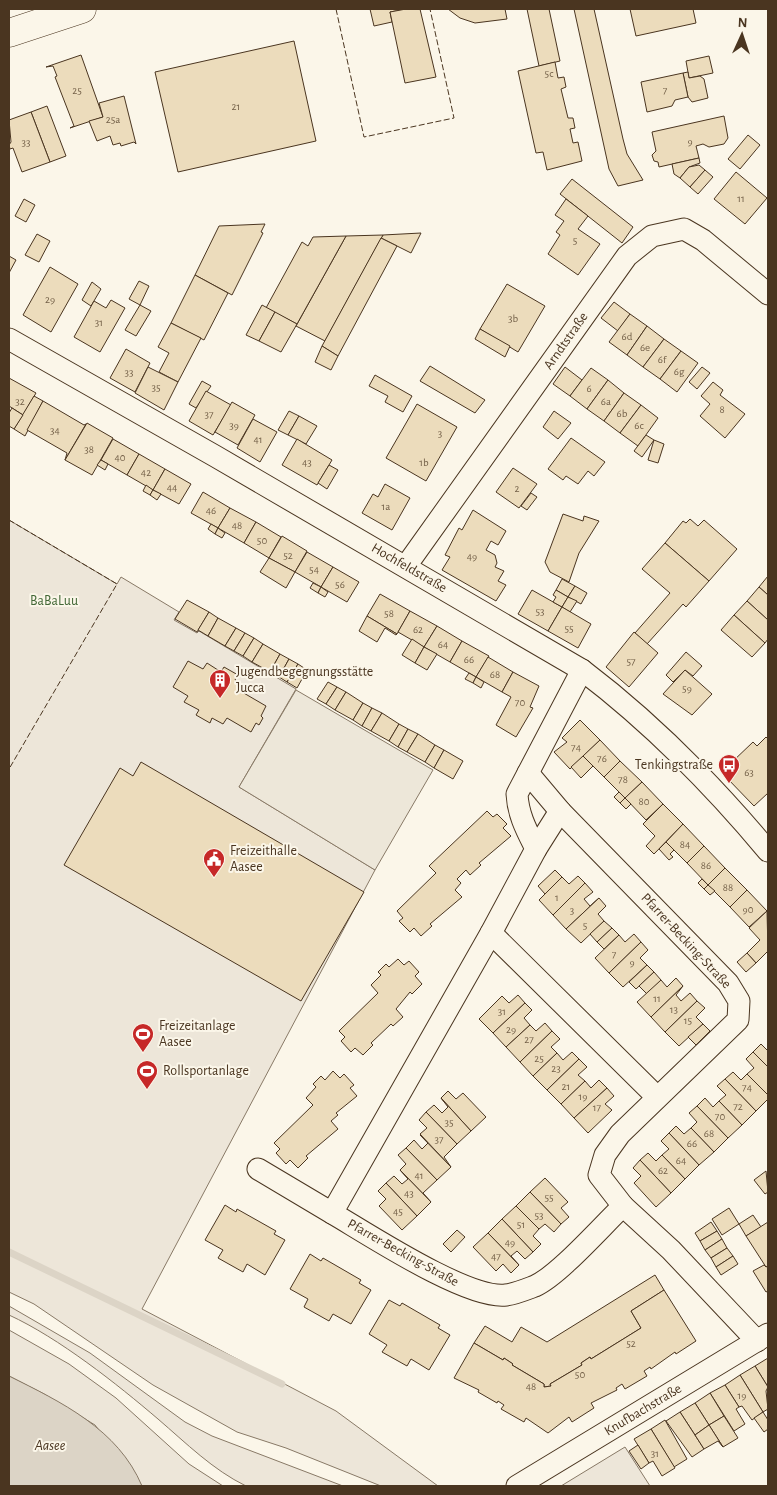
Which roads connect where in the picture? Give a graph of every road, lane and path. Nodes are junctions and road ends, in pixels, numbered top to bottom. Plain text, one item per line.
1 (82, 9) edge
2 (9, 33) edge
3 (768, 294) edge
4 (9, 339) edge
5 (406, 566) junction
6 (582, 670) junction
7 (528, 773) junction
8 (560, 811) junction
9 (536, 849) junction
10 (768, 851) edge
11 (491, 933) junction
12 (657, 1097) junction
13 (258, 1170) dead end
14 (623, 1206) junction
15 (332, 1213) junction
16 (763, 1337) edge
17 (517, 1486) edge

1 - 2 main road
3 - 5 street, Arndtstraße
4 - 5 street, Hochfeldstraße
5 - 6 street, Hochfeldstraße
6 - 7 street
6 - 10 street, Hochfeldstraße
7 - 8 street, Pfarrer-Becking-Straße
7 - 9 street
8 - 9 street, Pfarrer-Becking-Straße
8 - 12 street, Pfarrer-Becking-Straße
9 - 11 street, Pfarrer-Becking-Straße
11 - 12 street
11 - 15 street, Pfarrer-Becking-Straße
12 - 14 street, Pfarrer-Becking-Straße
13 - 15 street, Pfarrer-Becking-Straße
14 - 15 street, Pfarrer-Becking-Straße
14 - 16 street, Pfarrer-Becking-Straße
16 - 17 street, Knufbachstraße

